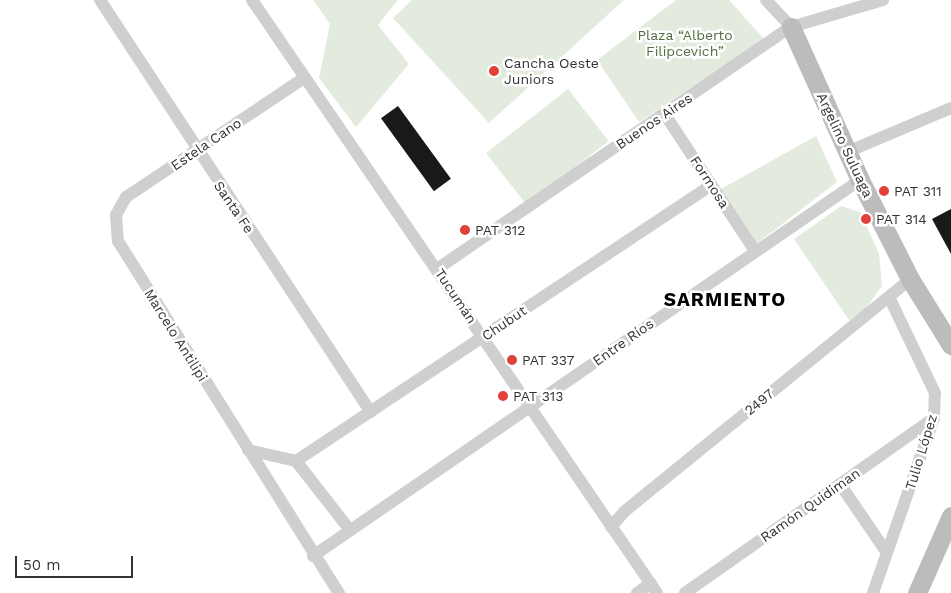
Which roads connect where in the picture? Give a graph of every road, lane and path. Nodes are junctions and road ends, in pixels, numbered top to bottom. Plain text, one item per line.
1 (100, 0) edge
2 (252, 0) edge
3 (766, 0) edge
4 (883, 0) edge
5 (791, 27) junction
6 (304, 78) junction
7 (951, 108) edge
8 (664, 113) junction
9 (196, 150) junction
10 (847, 152) junction
11 (860, 180) junction
12 (711, 184) junction
13 (116, 215) joint
14 (755, 251) junction
15 (437, 269) junction
16 (910, 279) junction
17 (889, 297) junction
18 (483, 336) junction
19 (951, 345) edge
20 (530, 406) junction
21 (371, 412) junction
22 (934, 418) junction
23 (248, 450) junction
24 (296, 461) junction
25 (840, 484) junction
26 (951, 516) edge
27 (612, 527) junction
28 (350, 530) junction
29 (887, 553) junction
30 (313, 556) junction
31 (654, 588) edge
32 (339, 593) edge
33 (637, 593) edge
34 (685, 593) edge
35 (873, 593) edge
36 (917, 593) edge

1 - 9 street, Santa Fe
2 - 6 street, Tucumán
3 - 5 street, Argelino Suluaga
4 - 5 street, Buenos Aires
5 - 8 street, Buenos Aires
5 - 10 street, Argelino Suluaga
6 - 9 street, Estela Cano
6 - 15 street, Tucumán
7 - 10 street
8 - 12 street, Formosa
8 - 15 street, Buenos Aires
9 - 13 street, Estela Cano
9 - 21 street, Santa Fe
10 - 11 street, Argelino Suluaga
11 - 14 street, Entre Ríos
11 - 16 street, Argelino Suluaga
12 - 14 street, Formosa
12 - 18 street, Chubut
13 - 23 street, Marcelo Antilipi
14 - 20 street, Entre Ríos
15 - 18 street, Tucumán
16 - 17 street, 2497
16 - 19 street, Argelino Suluaga
17 - 22 street, Tulio López
17 - 27 street, 2497
18 - 20 street, Tucumán
18 - 21 street, Chubut
20 - 27 street, Tucumán
20 - 28 street, Entre Ríos
21 - 24 street, Chubut
22 - 25 street, Ramón Quidiman
22 - 29 street, Tulio López
23 - 24 street
23 - 30 street, Marcelo Antilipi
24 - 28 street
25 - 29 street
25 - 34 street, Ramón Quidiman
26 - 36 street
27 - 31 street, Tucumán
28 - 30 street, Entre Ríos
29 - 35 street, Tulio López
30 - 32 street, Marcelo Antilipi
31 - 33 street

